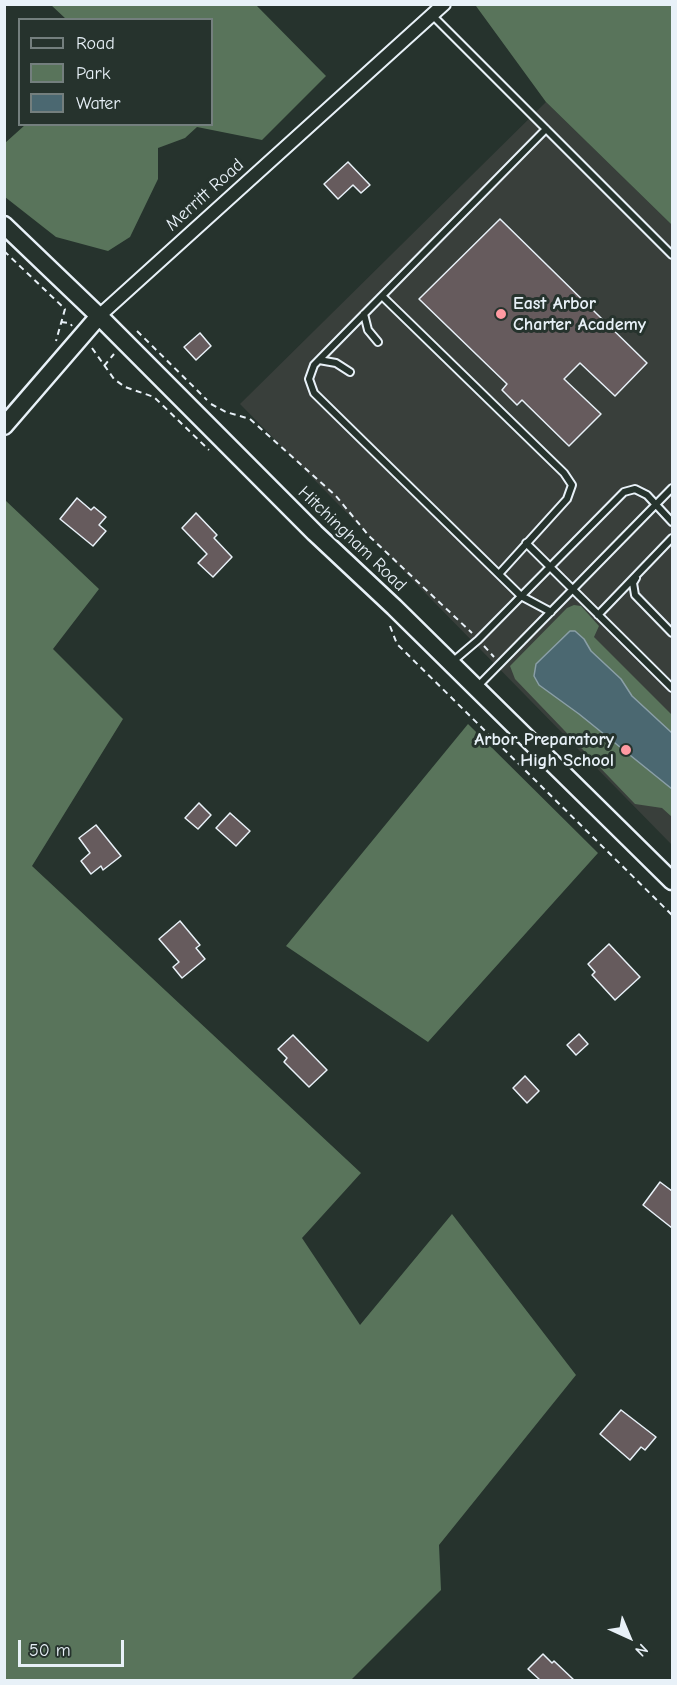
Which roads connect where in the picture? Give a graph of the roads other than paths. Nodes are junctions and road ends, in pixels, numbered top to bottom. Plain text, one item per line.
1 (444, 4) edge
2 (432, 15) junction
3 (546, 129) junction
4 (4, 225) edge
5 (672, 255) edge
6 (382, 296) junction
7 (364, 314) junction
8 (99, 316) junction
9 (378, 342) dead end
10 (319, 360) junction
11 (350, 372) dead end
12 (4, 426) edge
13 (672, 488) edge
14 (656, 505) junction
15 (672, 522) edge
16 (672, 538) edge
17 (526, 543) junction
18 (550, 567) junction
19 (639, 572) junction
20 (499, 574) junction
21 (573, 589) junction
22 (521, 596) junction
23 (550, 612) junction
24 (598, 615) junction
25 (672, 633) edge
26 (451, 663) junction
27 (475, 688) junction
28 (672, 688) edge
29 (672, 881) edge

1 - 2 street, Merritt Road
2 - 3 lane
2 - 8 street, Merritt Road
3 - 5 lane
3 - 6 lane
4 - 8 street, Hitchingham Road
6 - 7 lane
6 - 17 lane
7 - 9 lane
7 - 10 lane
8 - 12 street, Merritt Road
8 - 26 street, Hitchingham Road
10 - 11 lane
10 - 20 lane
13 - 14 lane
14 - 15 lane
14 - 18 lane
14 - 21 lane
16 - 19 lane
17 - 18 lane
17 - 20 lane
18 - 21 lane
18 - 22 lane
19 - 24 lane
19 - 25 lane
20 - 22 lane
21 - 23 lane
21 - 24 lane
22 - 23 lane
22 - 26 lane
23 - 27 lane
24 - 28 lane
26 - 27 street, Hitchingham Road
27 - 29 street, Hitchingham Road

